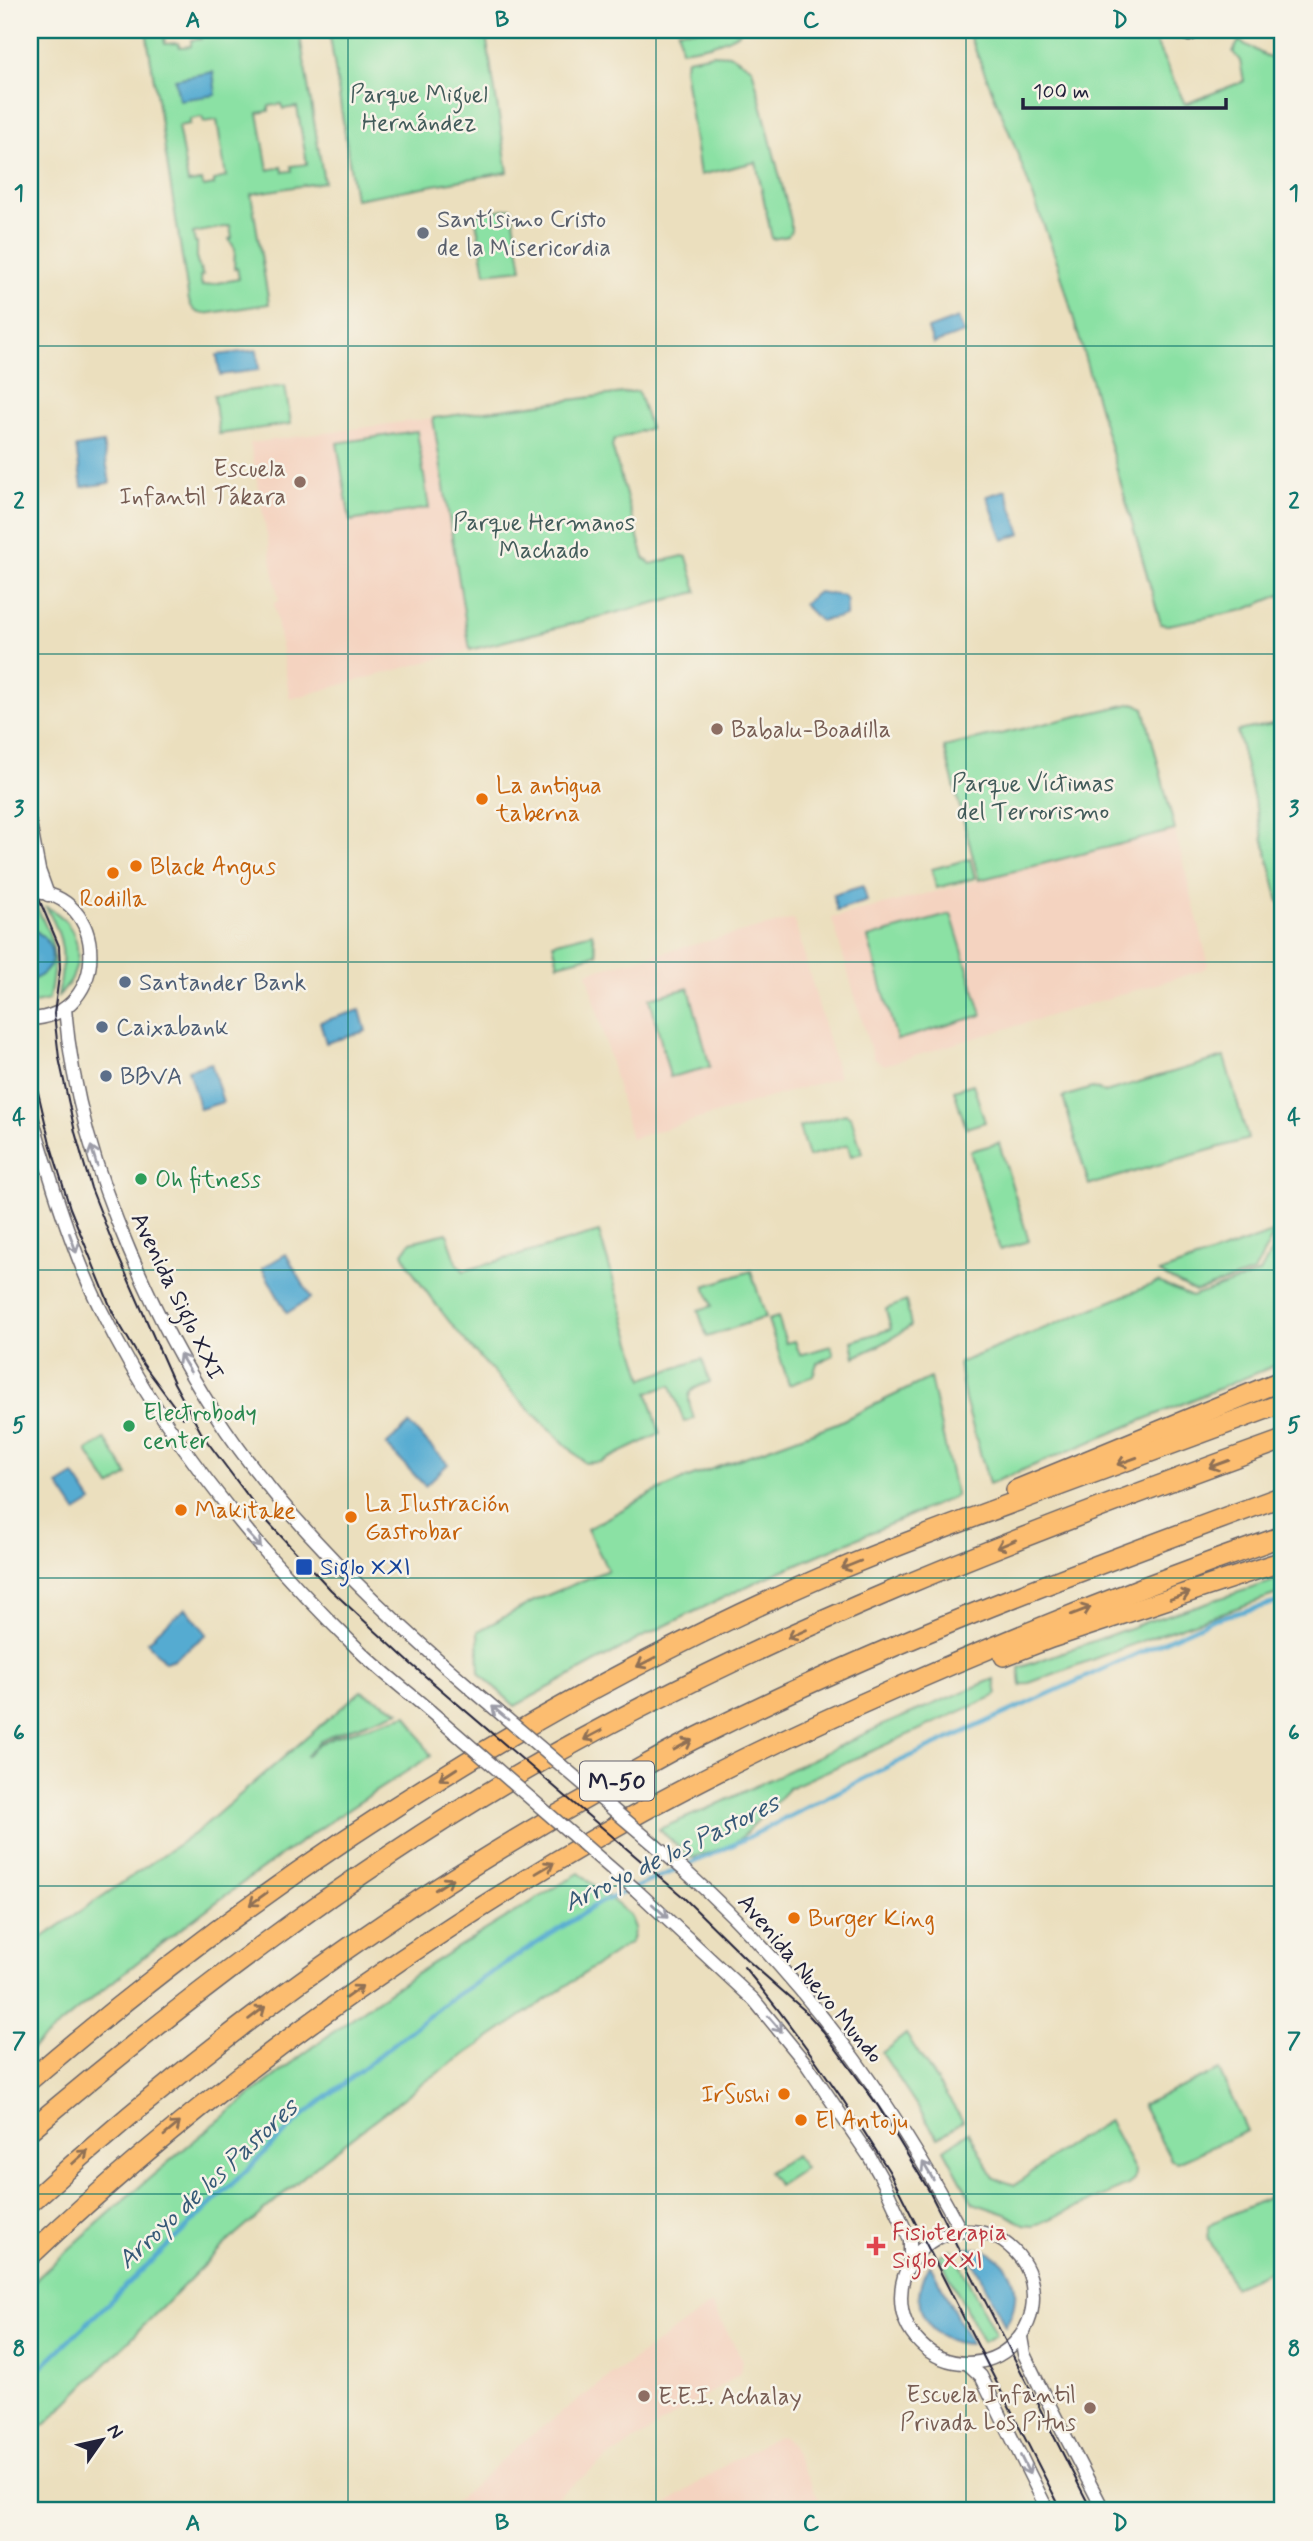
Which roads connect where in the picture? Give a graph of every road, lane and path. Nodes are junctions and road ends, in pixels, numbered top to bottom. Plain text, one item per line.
1 (1173, 30) edge
2 (1202, 30) edge
3 (30, 823) edge
4 (30, 892) edge
5 (48, 895) junction
6 (65, 1008) junction
7 (30, 1019) edge
8 (30, 1108) edge
9 (1283, 1369) edge
10 (1283, 1381) edge
11 (1283, 1403) edge
12 (1283, 1440) edge
13 (1042, 1478) junction
14 (1283, 1496) edge
15 (1283, 1536) edge
16 (915, 1539) junction
17 (1283, 1561) edge
18 (727, 1768) junction
19 (683, 1869) joint
20 (30, 2080) edge
21 (30, 2130) edge
22 (30, 2203) edge
23 (961, 2231) junction
24 (30, 2256) edge
25 (910, 2262) junction
26 (1021, 2337) junction
27 (968, 2364) junction
28 (1048, 2511) edge
29 (1104, 2511) edge

1 - 2 street
3 - 5 street
4 - 5 street
5 - 6 street
6 - 7 street
19 -> 6 street, Avenida Siglo XXI, bridge
8 -> 25 street, bridge
9 - 13 highway
10 - 13 highway
11 -> 16 highway
12 -> 21 highway, M-50
13 - 16 highway
22 -> 14 highway, M-50
18 -> 15 highway
16 -> 20 highway
18 -> 17 highway
24 -> 18 highway
23 -> 19 street, Avenida Nuevo Mundo
23 - 25 street
23 - 26 street
25 - 27 street
26 - 27 street
26 - 29 street
27 -> 28 street

